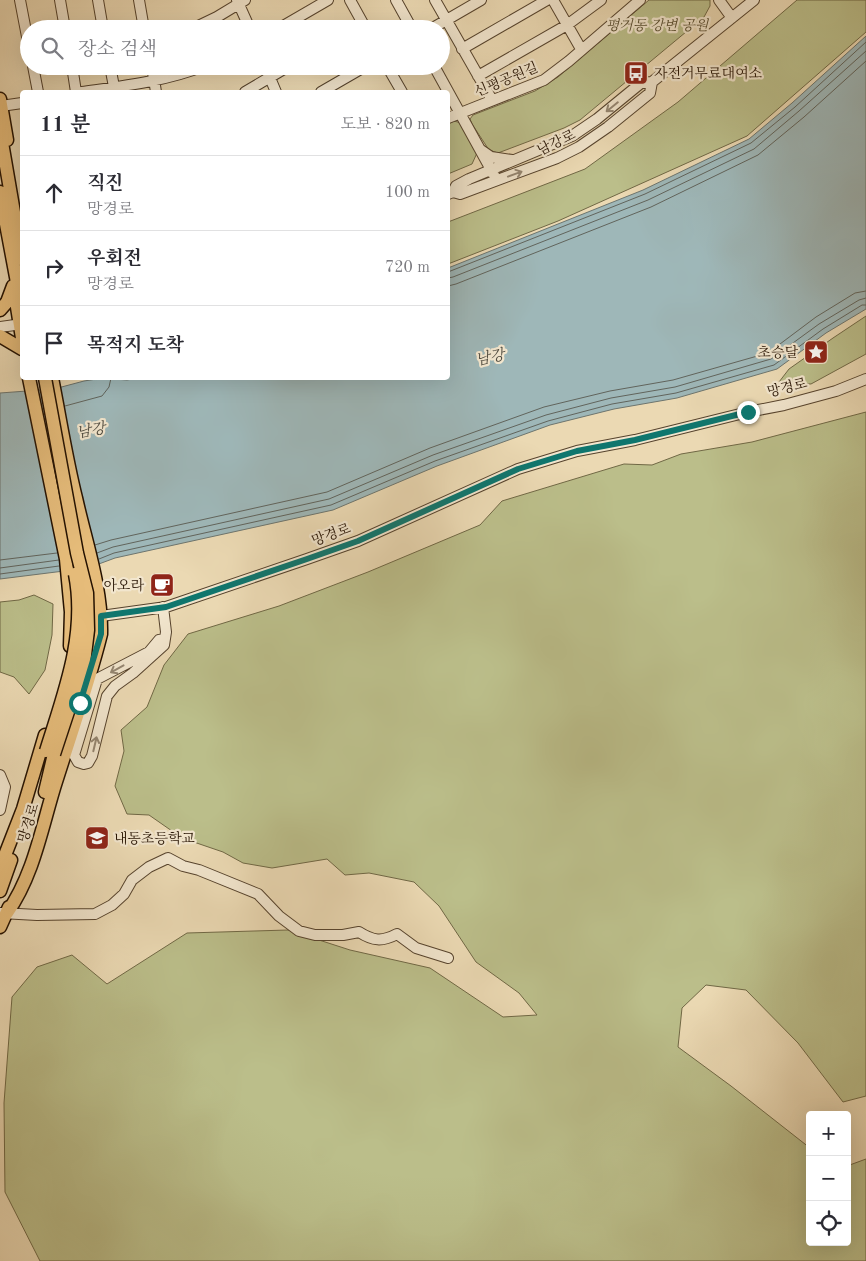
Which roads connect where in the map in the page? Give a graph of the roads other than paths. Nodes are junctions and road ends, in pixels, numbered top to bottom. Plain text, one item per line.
1 (20, 0) edge
2 (60, 0) edge
3 (98, 0) edge
4 (140, 0) edge
5 (328, 0) edge
6 (350, 0) edge
7 (396, 0) edge
8 (435, 0) edge
9 (481, 0) edge
10 (547, 0) edge
11 (552, 0) edge
12 (601, 0) edge
13 (640, 0) edge
14 (719, 0) edge
15 (754, 0) edge
16 (240, 1) edge
17 (732, 18) junction
18 (24, 20) edge
19 (63, 20) edge
20 (102, 20) edge
21 (143, 20) edge
22 (209, 20) edge
23 (247, 20) edge
24 (294, 20) edge
25 (358, 20) edge
26 (407, 20) edge
27 (446, 20) joint
28 (567, 25) junction
29 (450, 27) edge
30 (462, 49) junction
31 (581, 49) junction
32 (35, 75) edge
33 (73, 75) edge
34 (112, 75) edge
35 (153, 75) edge
36 (175, 75) edge
37 (268, 75) edge
38 (276, 75) edge
39 (350, 75) edge
40 (392, 75) edge
41 (439, 75) edge
42 (478, 76) junction
43 (270, 79) junction
44 (154, 80) junction
45 (652, 82) junction
46 (38, 90) edge
47 (76, 90) edge
48 (114, 90) edge
49 (156, 90) edge
50 (249, 90) edge
51 (275, 90) edge
52 (324, 90) edge
53 (401, 90) edge
54 (448, 90) edge
55 (450, 94) edge
56 (492, 100) junction
57 (1, 102) edge
58 (20, 102) edge
59 (460, 112) junction
60 (450, 117) edge
61 (0, 131) edge
62 (480, 150) junction
63 (513, 160) junction
64 (491, 170) junction
65 (468, 180) junction
66 (496, 181) junction
67 (0, 192) edge
68 (450, 193) edge
69 (12, 229) edge
70 (20, 253) edge
71 (13, 286) junction
72 (20, 294) edge
73 (0, 310) edge
74 (20, 316) edge
75 (20, 324) edge
76 (0, 327) edge
77 (0, 336) edge
78 (20, 348) edge
79 (866, 379) edge
80 (29, 380) edge
81 (36, 380) edge
82 (45, 380) edge
83 (52, 380) edge
84 (174, 604) junction
85 (163, 607) junction
86 (146, 610) junction
87 (71, 612) junction
88 (101, 616) junction
89 (164, 622) junction
90 (164, 639) junction
91 (50, 753) junction
92 (0, 775) edge
93 (0, 810) edge
94 (0, 868) edge
95 (0, 891) edge
96 (4, 913) edge
97 (0, 927) edge
98 (448, 958) dead end

1 - 18 street
2 - 19 street
3 - 20 street
4 - 21 street
5 - 24 street
6 - 25 street
7 - 26 street
8 - 27 street
9 - 27 street
10 - 30 street
11 - 28 street
12 - 28 street
13 - 31 street, 신평공원길
14 - 17 street
15 - 17 street, 남강로
16 - 22 street
16 - 23 street
17 - 45 street, 남강로
28 - 31 street
28 - 42 street
29 - 30 street
30 - 42 street
31 - 56 street, 신평공원길
32 - 46 street
33 - 47 street
34 - 48 street
35 - 44 street
36 - 44 street
37 - 43 street
38 - 43 street
39 - 52 street
40 - 53 street
41 - 54 street
42 - 56 street
43 - 50 street
43 - 51 street
44 - 48 street
44 - 49 street
45 -> 63 street, 남강로
66 -> 45 street, 남강로
55 - 59 street
56 - 59 street, 신평공원길
57 - 58 street
57 - 69 main road
59 - 60 street, 신평공원길
59 - 62 street
61 - 69 main road
62 - 63 street
62 - 64 street
62 - 65 street
63 - 64 street, 남강로
64 - 65 street, 남강로
64 - 66 street
65 - 68 street, 남강로
66 - 68 street, 남강로
67 - 69 main road
69 - 70 main road
69 - 71 main road
69 - 72 main road
71 - 73 main road
71 - 74 main road
75 - 76 street
77 - 78 main road
79 - 84 street, 망경로
80 - 87 main road
81 - 91 main road, bridge
82 - 91 main road, bridge
83 - 88 main road
84 - 85 street, 망경로
84 - 89 street
85 - 86 street, 망경로
85 - 89 street
86 - 88 street, 망경로
86 - 89 street
87 - 88 main road
87 - 94 main road
88 - 96 main road, 망경로
89 - 90 street
90 -> 90 street
91 - 95 main road
91 - 96 main road
92 - 93 street
96 - 97 main road
96 - 98 street

